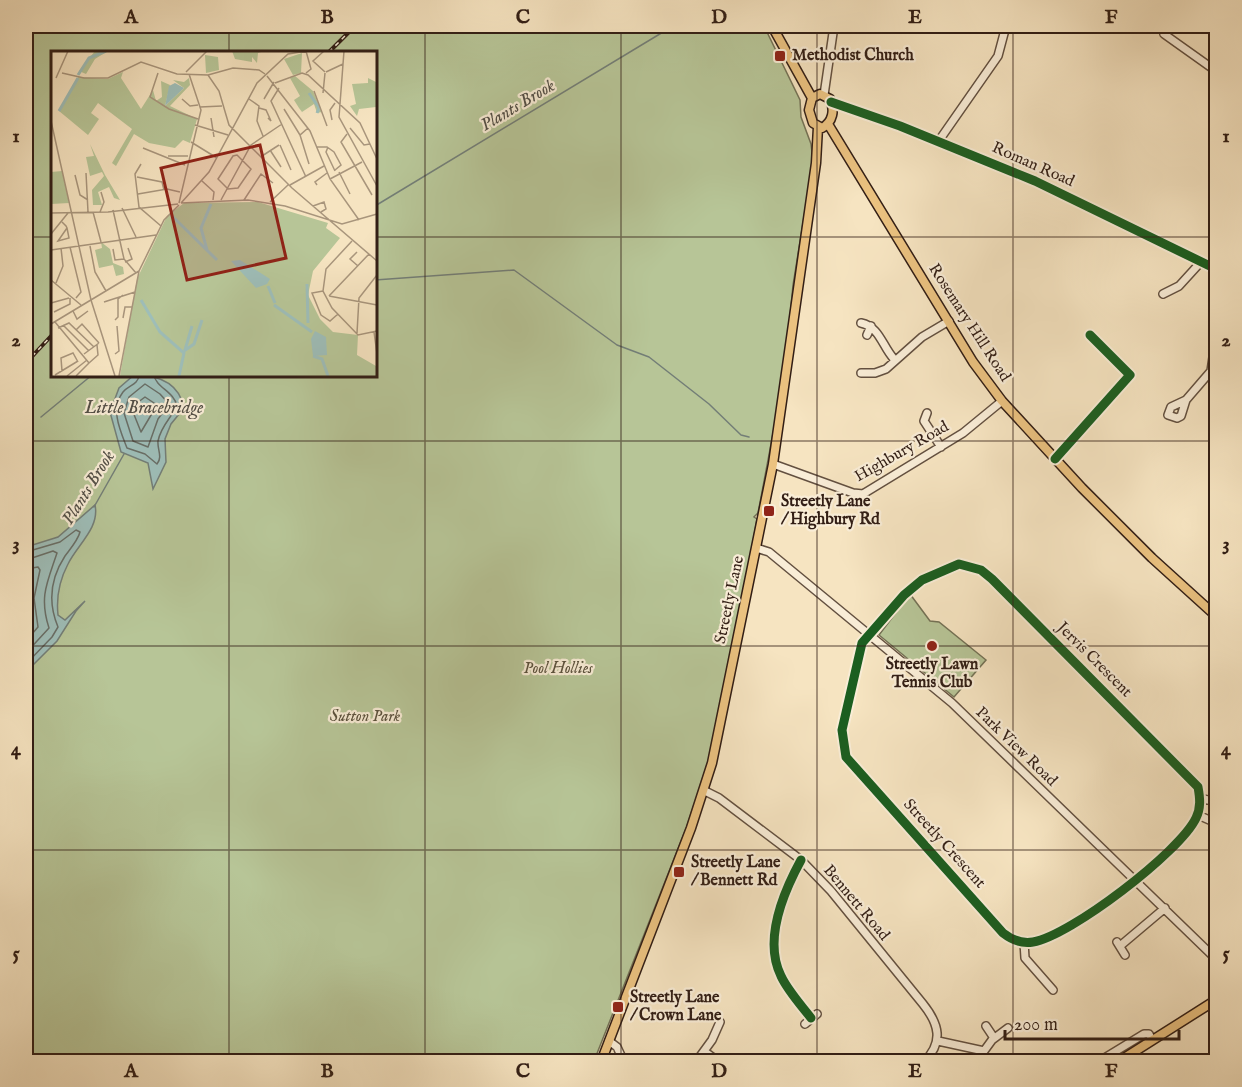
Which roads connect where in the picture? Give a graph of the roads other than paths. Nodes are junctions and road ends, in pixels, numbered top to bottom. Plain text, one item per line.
1 (772, 26) edge
2 (834, 26) edge
3 (1005, 26) edge
4 (1164, 34) dead end
5 (1216, 71) edge
6 (824, 95) junction
7 (812, 98) junction
8 (831, 102) junction
9 (828, 124) junction
10 (818, 127) junction
11 (938, 142) junction
12 (1216, 260) edge
13 (1200, 263) junction
14 (1214, 268) edge
15 (1163, 294) dead end
16 (949, 321) junction
17 (861, 323) dead end
18 (872, 326) junction
19 (1090, 334) dead end
20 (867, 335) dead end
21 (1216, 337) edge
22 (894, 359) junction
23 (866, 376) dead end
24 (1186, 400) dead end
25 (1002, 401) junction
26 (927, 413) dead end
27 (941, 447) junction
28 (1055, 459) junction
29 (773, 464) junction
30 (756, 548) junction
31 (1216, 600) edge
32 (1209, 609) junction
33 (1216, 616) edge
34 (869, 634) junction
35 (705, 791) junction
36 (1200, 798) junction
37 (1216, 802) edge
38 (1198, 816) junction
39 (1216, 823) edge
40 (801, 860) junction
41 (1136, 880) junction
42 (1165, 908) junction
43 (1024, 942) junction
44 (1125, 955) dead end
45 (1216, 959) edge
46 (1053, 990) dead end
47 (1216, 1000) edge
48 (811, 1019) dead end
49 (715, 1026) dead end
50 (986, 1026) dead end
51 (1008, 1028) dead end
52 (994, 1038) junction
53 (1152, 1040) junction
54 (609, 1041) junction
55 (938, 1041) junction
56 (704, 1051) junction
57 (601, 1062) edge
58 (624, 1062) edge
59 (696, 1062) edge
60 (719, 1062) edge
61 (924, 1062) edge
62 (1098, 1062) edge
63 (1119, 1062) edge

1 - 7 main road
2 - 6 street
3 - 11 street
4 - 5 street
6 - 7 main road
6 - 8 main road
7 - 10 main road
8 - 9 main road
8 - 11 street, Roman Road
9 - 10 main road
9 - 16 main road, Rosemary Hill Road
10 - 29 main road, Streetly Lane
11 - 13 street, Roman Road
12 - 14 street
13 - 14 street, Roman Road
13 - 15 street
16 - 22 street
16 - 25 main road, Rosemary Hill Road
17 - 18 street
18 - 20 street
18 - 22 street
19 - 28 street
21 - 24 street
22 - 23 street
25 - 27 street, Highbury Road
25 - 28 main road, Rosemary Hill Road
26 - 27 street
27 - 29 street, Highbury Road
28 - 32 main road, Rosemary Hill Road
29 - 30 main road, Streetly Lane
30 - 34 street, Park View Road
30 - 35 main road, Streetly Lane
31 - 32 street
32 - 33 main road, Rosemary Hill Road
34 - 36 street, Jervis Crescent
34 - 41 street, Park View Road
34 - 43 street, Streetly Crescent
35 - 40 street, Bennett Road
35 - 54 main road, Streetly Lane
36 - 37 street
36 - 38 street
38 - 39 street
38 - 41 street
40 - 48 street
40 - 55 street, Bennett Road
41 - 42 street, Park View Road
41 - 43 street
42 - 44 street
42 - 45 street, Park View Road
43 - 46 street
47 - 53 main road
49 - 56 street
50 - 52 street
51 - 52 street
52 - 55 street
53 - 62 street
53 - 63 main road
54 - 57 main road, Streetly Lane
54 - 58 street
55 - 61 street
56 - 59 street
56 - 60 street

